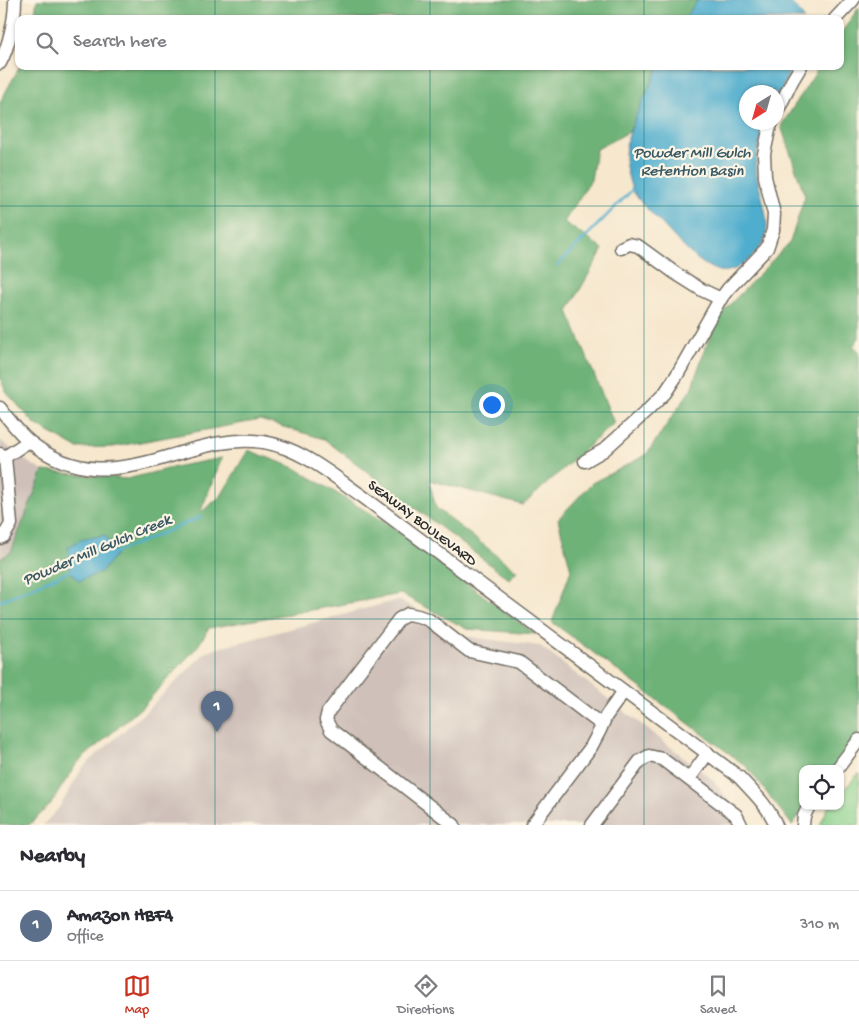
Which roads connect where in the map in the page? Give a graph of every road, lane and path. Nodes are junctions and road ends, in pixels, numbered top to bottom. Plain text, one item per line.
1 (14, 0) edge
2 (853, 0) edge
3 (839, 15) edge
4 (0, 63) edge
5 (799, 70) edge
6 (784, 98) edge
7 (769, 130) edge
8 (622, 248) dead end
9 (724, 294) junction
10 (0, 408) edge
11 (29, 441) junction
12 (3, 456) edge
13 (585, 461) dead end
14 (0, 538) edge
15 (624, 691) junction
16 (602, 725) junction
17 (859, 740) edge
18 (708, 753) junction
19 (840, 765) edge
20 (689, 779) junction
21 (807, 810) edge
22 (454, 825) edge
23 (532, 825) edge
24 (592, 825) edge
25 (741, 825) edge
26 (776, 825) edge
27 (803, 825) edge

1 - 4 street
2 - 3 street
5 - 6 street
7 - 9 street
8 - 9 street
9 - 13 street
10 - 11 street, SEAWAY BOULEVARD
11 - 12 street
11 - 15 street, SEAWAY BOULEVARD
12 - 14 street
15 - 16 street
15 - 18 street, SEAWAY BOULEVARD
16 - 22 street
16 - 23 street
17 - 19 street
18 - 20 street
18 - 26 street, SEAWAY BOULEVARD
20 - 24 street
20 - 25 street
21 - 27 street

